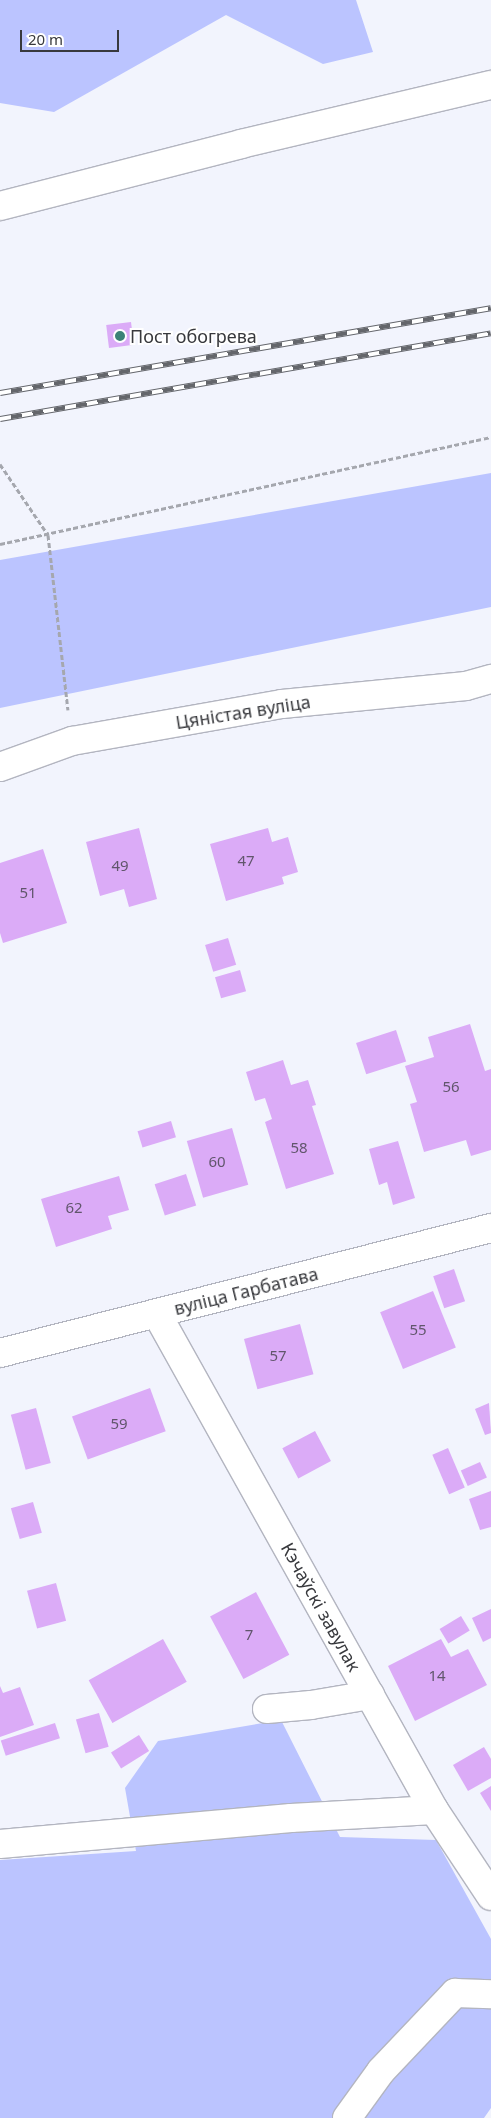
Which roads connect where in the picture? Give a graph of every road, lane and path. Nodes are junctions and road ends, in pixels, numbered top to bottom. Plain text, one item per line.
1 (491, 86) edge
2 (0, 206) edge
3 (491, 437) edge
4 (0, 464) edge
5 (48, 535) junction
6 (0, 544) edge
7 (491, 680) edge
8 (72, 741) junction
9 (0, 767) edge
10 (491, 1228) edge
11 (157, 1314) junction
12 (0, 1353) edge
13 (370, 1695) junction
14 (267, 1709) dead end
15 (434, 1810) junction
16 (0, 1844) edge
17 (491, 1896) edge
18 (491, 1994) edge
19 (347, 2118) edge

1 - 2 street
3 - 5 path
4 - 5 path
5 - 6 path
5 - 8 path
7 - 8 street, Цяністая вуліца
8 - 9 street, Цяністая вуліца
10 - 11 street, вуліца Гарбатава
11 - 12 street, вуліца Гарбатава
11 - 13 street, Кэчаўскі завулак
13 - 14 street
13 - 15 street, Кэчаўскі завулак
15 - 16 street
15 - 17 street, Кэчаўскі завулак
18 - 19 street

